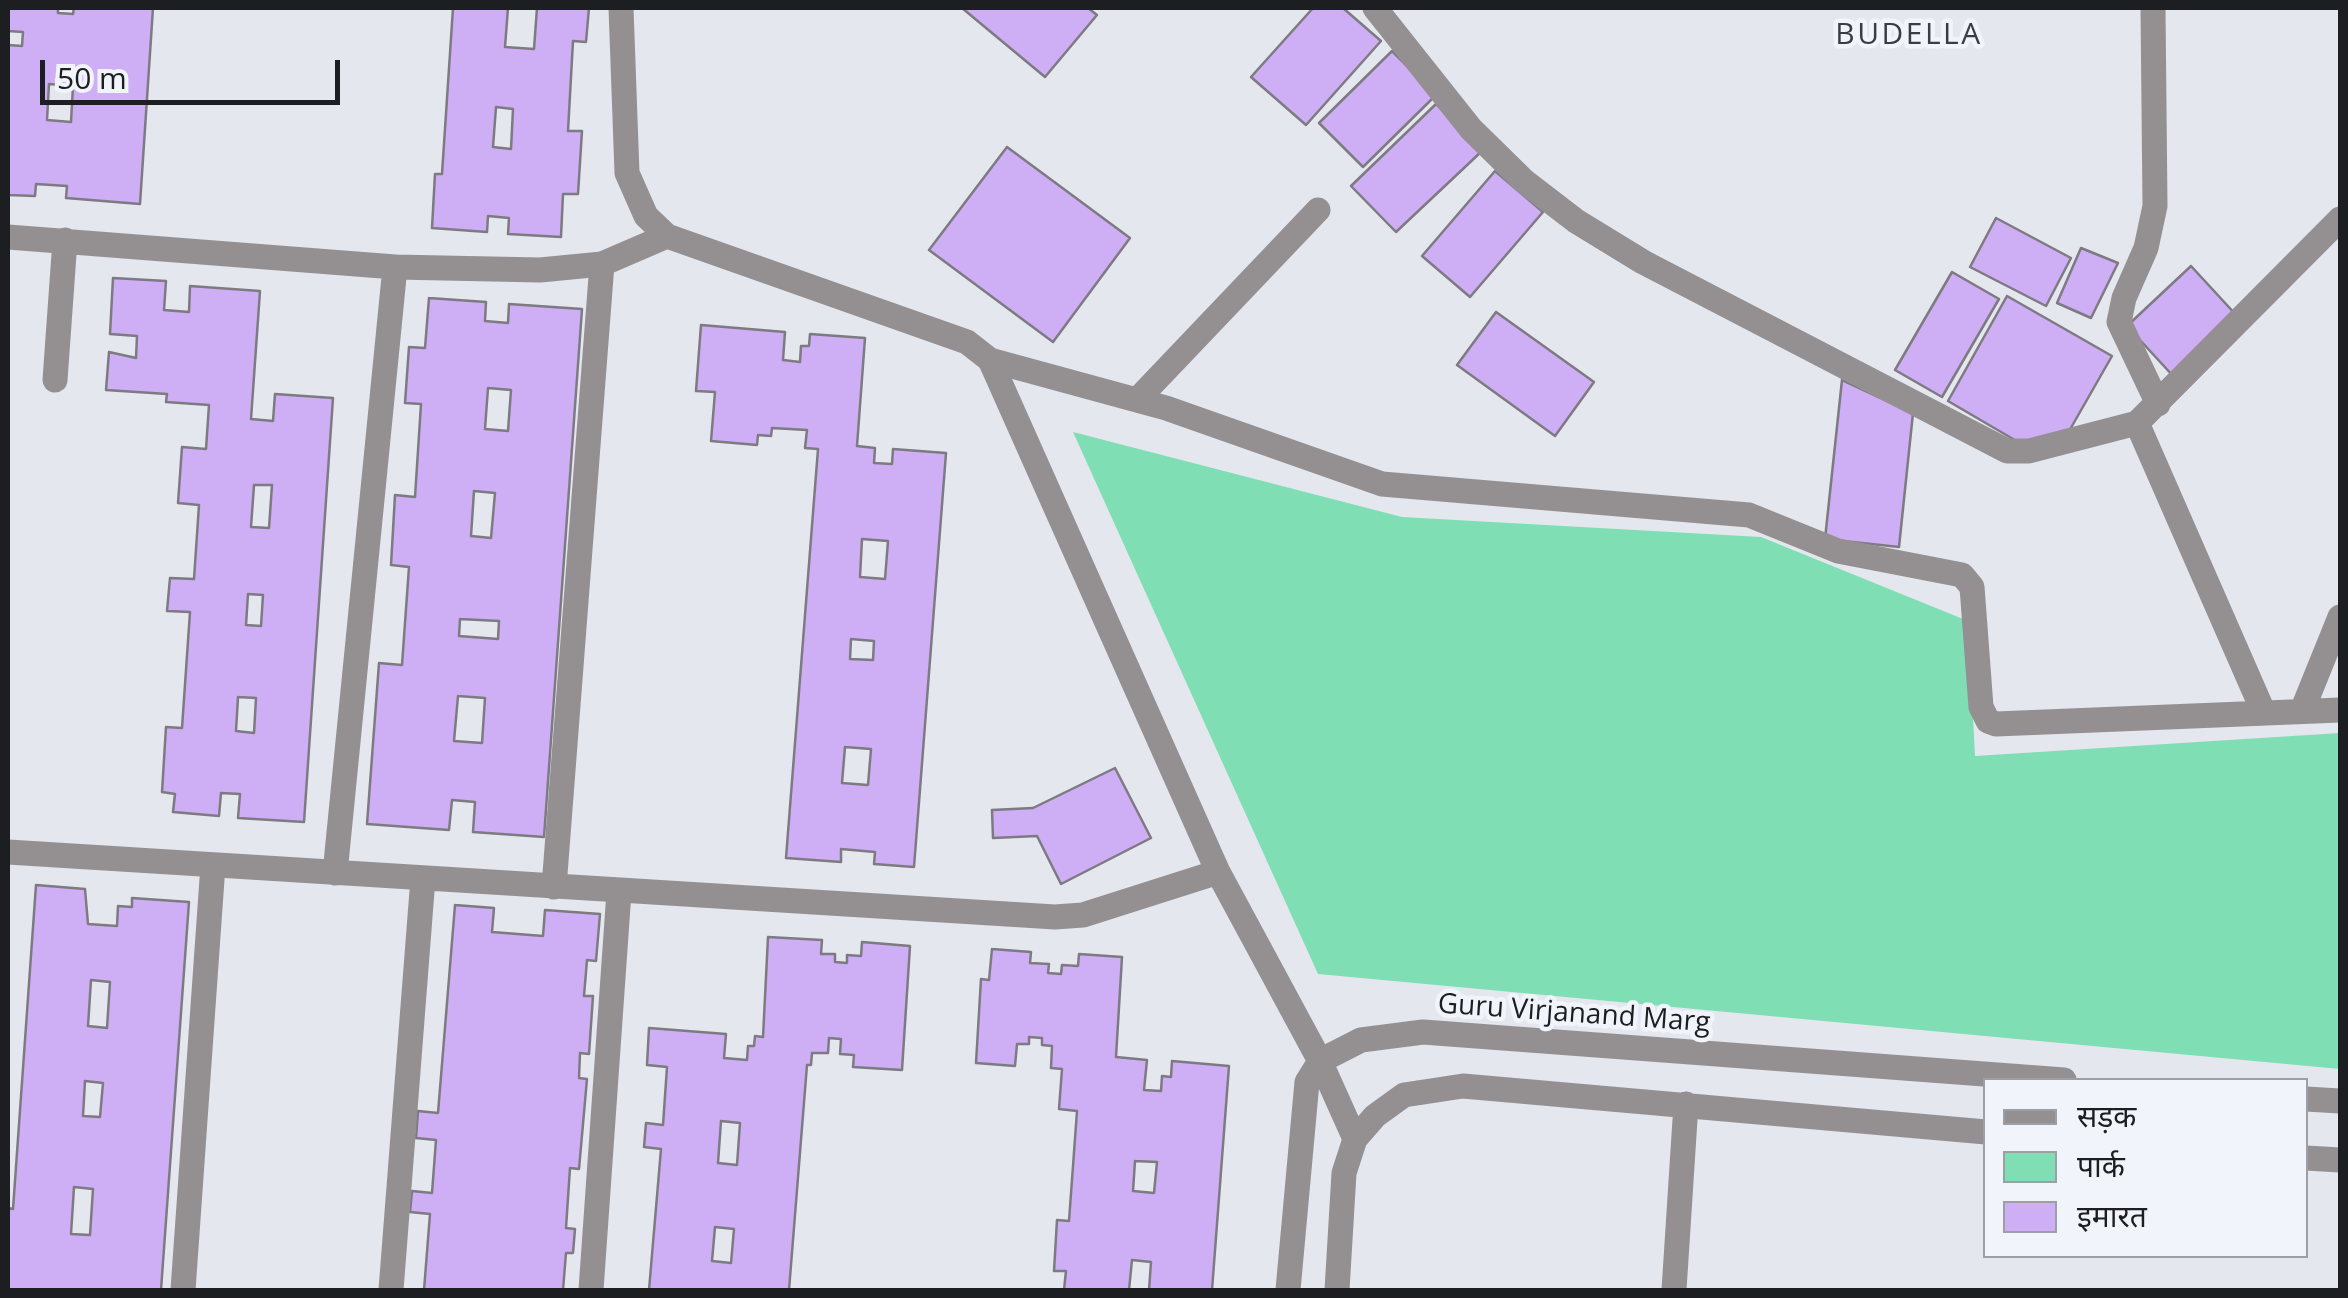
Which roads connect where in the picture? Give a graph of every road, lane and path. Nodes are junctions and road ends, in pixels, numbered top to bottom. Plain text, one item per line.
1 (621, 8) edge
2 (1375, 8) edge
3 (2153, 8) edge
4 (1318, 210) dead end
5 (2340, 219) edge
6 (668, 236) junction
7 (8, 237) edge
8 (65, 240) junction
9 (602, 264) junction
10 (395, 267) junction
11 (990, 360) junction
12 (55, 380) dead end
13 (1138, 400) junction
14 (2158, 404) junction
15 (2137, 423) junction
16 (2340, 617) edge
17 (2302, 710) junction
18 (2340, 710) edge
19 (2263, 711) junction
20 (8, 852) edge
21 (213, 865) junction
22 (8, 870) edge
23 (1218, 872) junction
24 (335, 873) junction
25 (423, 878) junction
26 (554, 887) junction
27 (619, 892) junction
28 (1320, 1062) junction
29 (2037, 1078) edge
30 (2308, 1098) edge
31 (2340, 1101) edge
32 (1686, 1104) junction
33 (1983, 1132) edge
34 (1355, 1140) junction
35 (2308, 1158) edge
36 (2340, 1160) edge
37 (183, 1290) edge
38 (391, 1290) edge
39 (592, 1290) edge
40 (1288, 1290) edge
41 (1337, 1290) edge
42 (1674, 1290) edge

1 - 6 street
2 - 15 street
3 - 14 street
4 - 13 street
5 - 14 street
6 - 9 street
6 - 11 street
7 - 8 street
8 - 10 street
8 - 12 street
9 - 10 street
9 - 26 street
10 - 24 street
11 - 13 street
11 - 23 street
13 - 19 street
14 - 15 street
15 - 19 street
16 - 17 street
17 - 18 street
17 - 19 street
20 - 21 street
20 - 22 street
21 - 24 street
21 - 37 street
23 - 27 street
23 - 28 street
24 - 25 street
25 - 26 street
25 - 38 street
26 - 27 street
27 - 39 street
28 - 29 street, Guru Virjanand Marg
28 - 34 street
28 - 40 street
30 - 31 street
32 - 33 street
32 - 34 street
32 - 42 street
34 - 41 street
35 - 36 street

